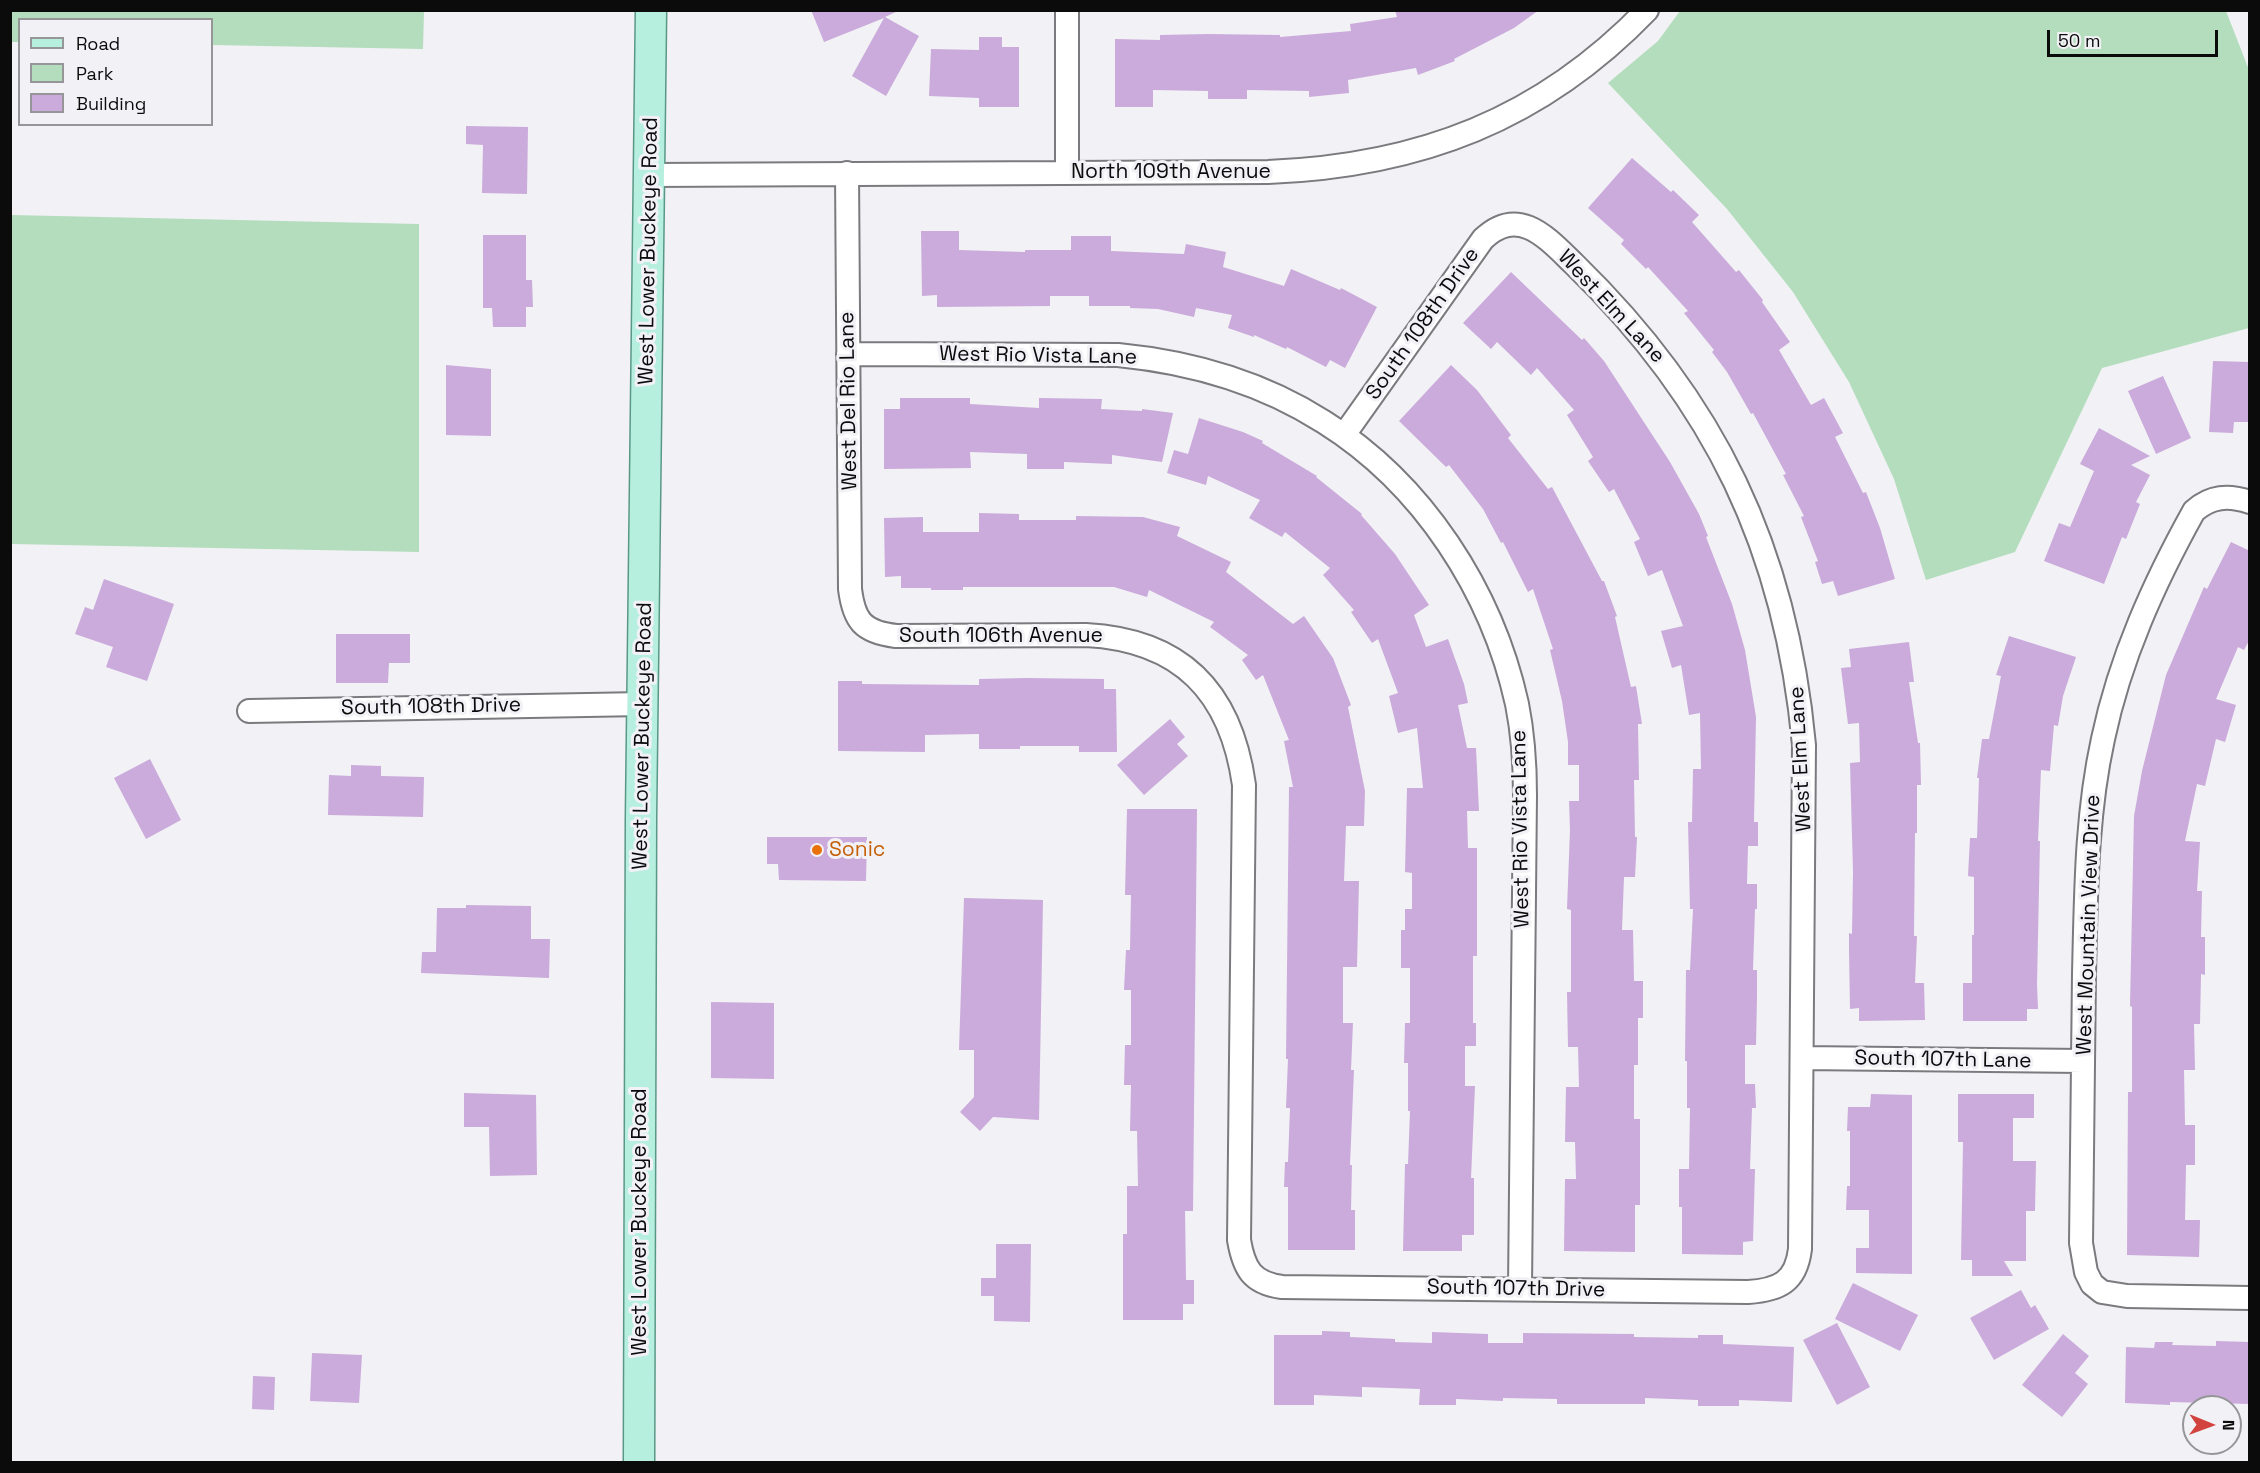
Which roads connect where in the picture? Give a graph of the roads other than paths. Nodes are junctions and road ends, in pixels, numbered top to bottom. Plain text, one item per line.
1 (651, 10) edge
2 (1067, 10) edge
3 (1647, 10) edge
4 (1067, 172) junction
5 (846, 173) junction
6 (650, 175) junction
7 (1511, 224) joint
8 (848, 354) junction
9 (1344, 435) junction
10 (2250, 502) edge
11 (863, 625) joint
12 (643, 704) junction
13 (249, 711) dead end
14 (1802, 1058) junction
15 (2083, 1061) junction
16 (1251, 1274) joint
17 (1784, 1283) joint
18 (1520, 1288) junction
19 (2250, 1298) edge
20 (639, 1462) edge

1 - 6 main road, West Lower Buckeye Road
2 - 4 street
3 - 4 street, North 109th Avenue
4 - 5 street, North 109th Avenue
5 - 6 street, North 109th Avenue
5 - 8 street, West Del Rio Lane
6 - 12 main road, West Lower Buckeye Road
7 - 9 street, South 108th Drive
7 - 14 street, West Elm Lane
8 - 9 street, West Rio Vista Lane
8 - 11 street, West Del Rio Lane
9 - 18 street, West Rio Vista Lane
10 - 15 street, West Mountain View Drive
11 - 16 street, South 106th Avenue
12 - 13 street, South 108th Drive
12 - 20 main road, West Lower Buckeye Road
14 - 15 street, South 107th Lane
14 - 17 street, West Elm Lane
15 - 19 street, West Mountain View Drive
16 - 18 street, South 107th Drive
17 - 18 street, South 107th Drive

